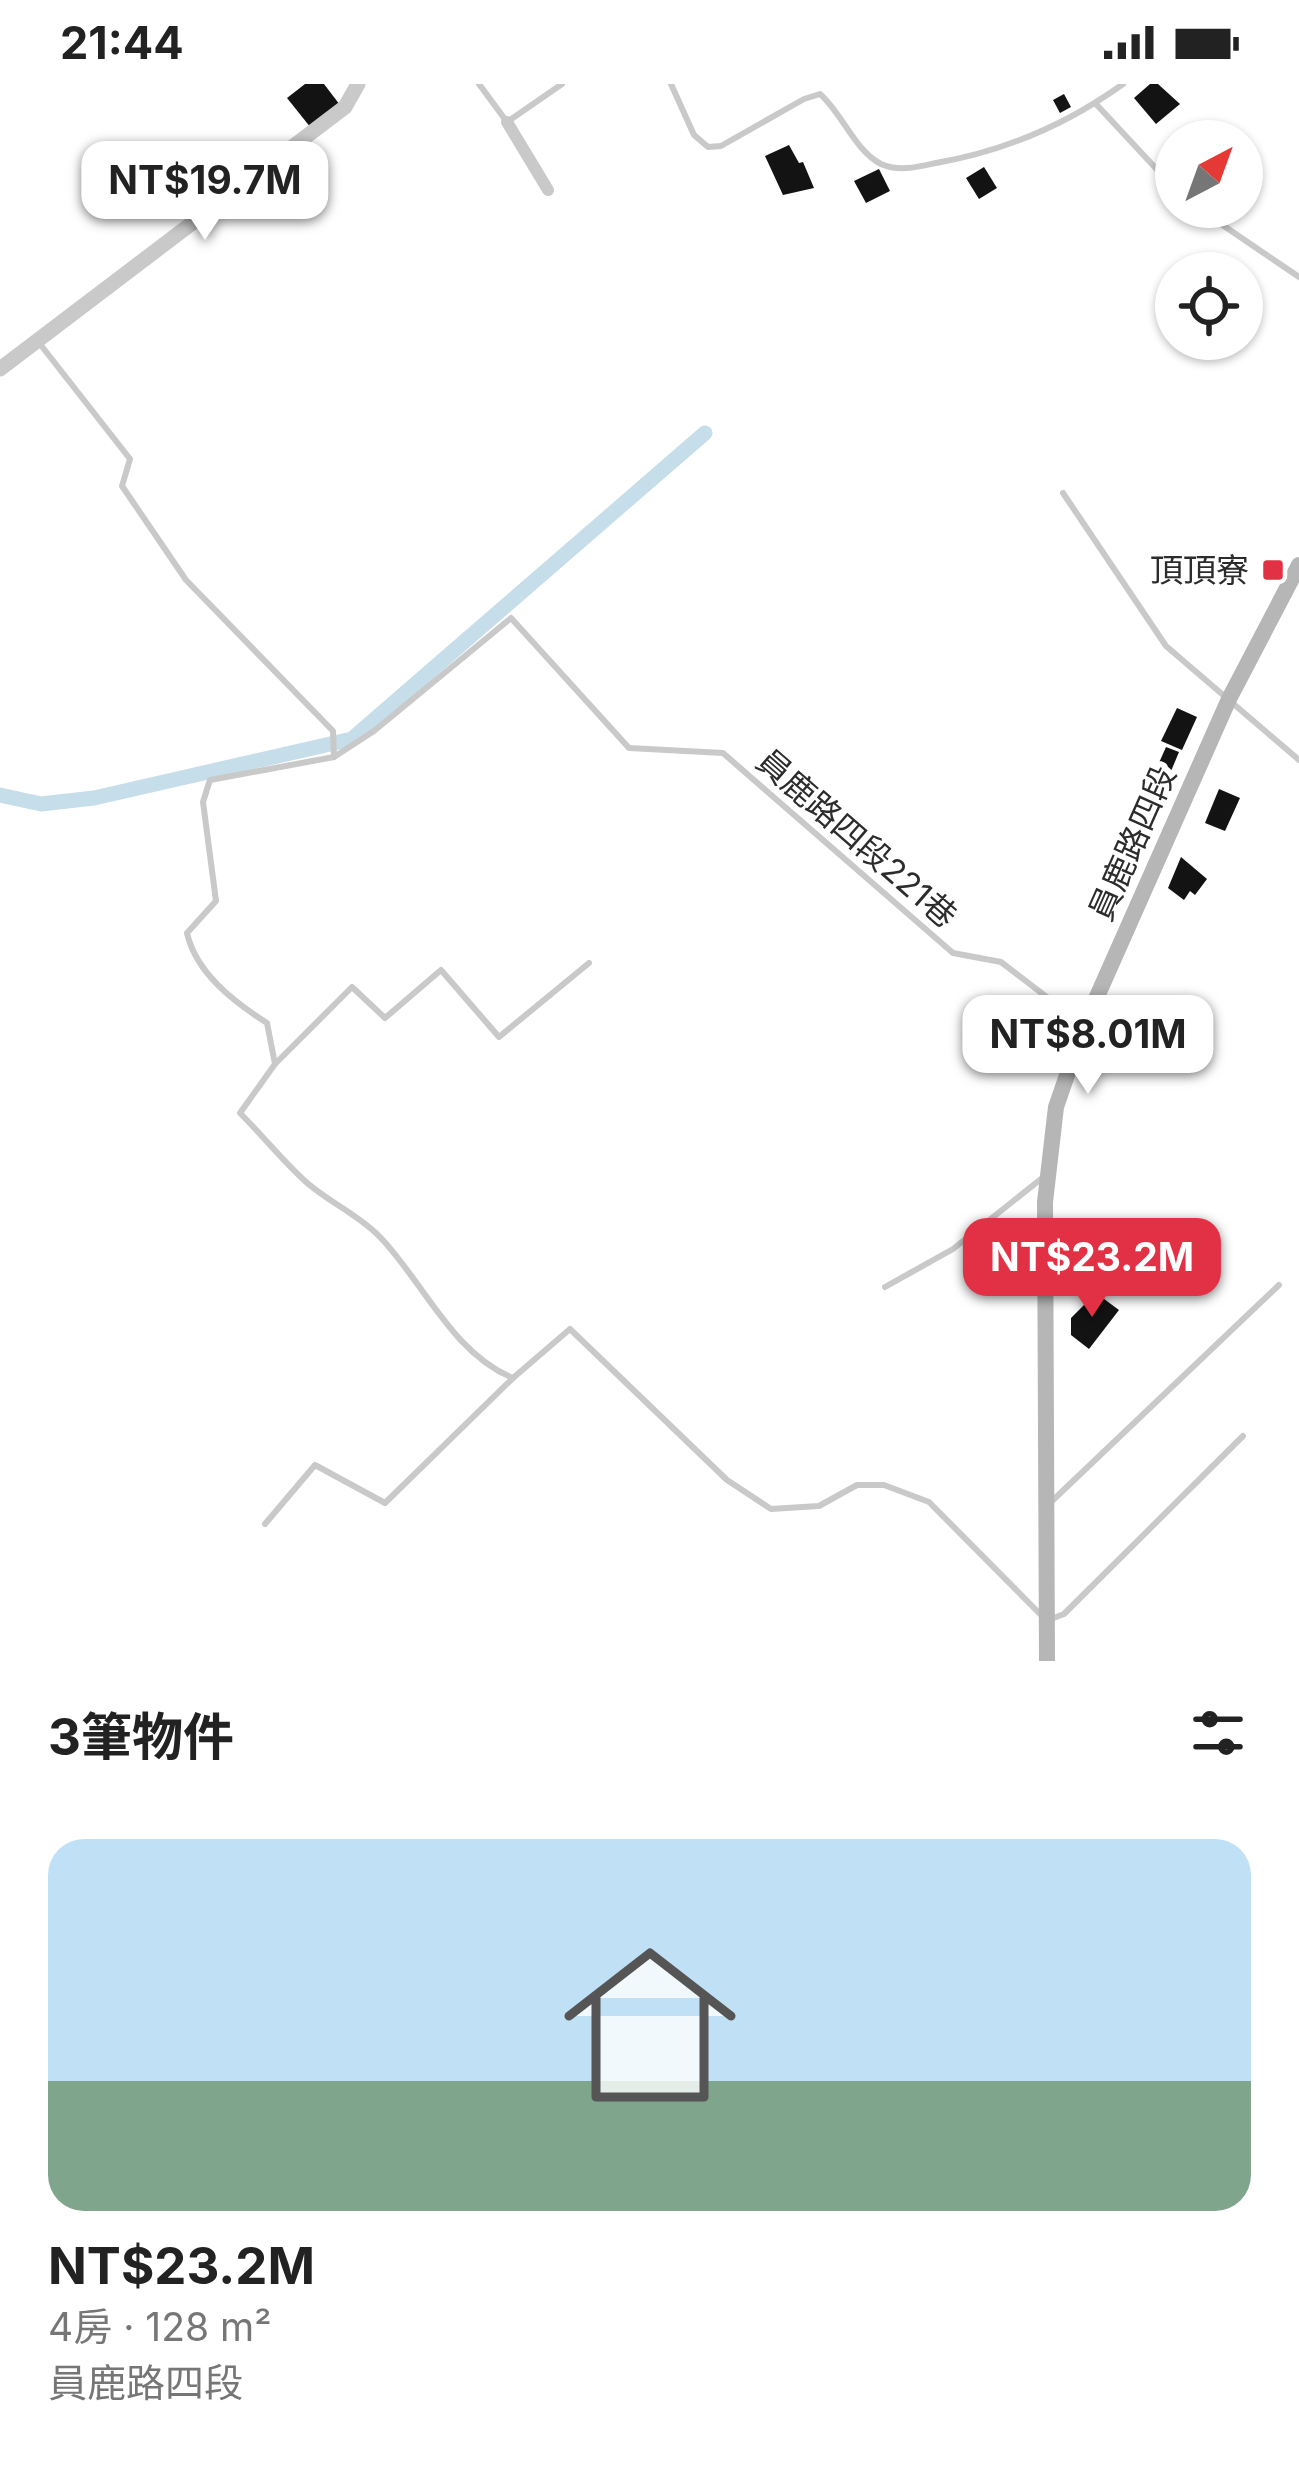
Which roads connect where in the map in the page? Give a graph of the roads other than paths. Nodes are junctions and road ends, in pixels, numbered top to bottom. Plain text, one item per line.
1 (358, 84) edge
2 (479, 84) edge
3 (562, 84) edge
4 (671, 84) edge
5 (1123, 84) edge
6 (1096, 104) junction
7 (507, 122) junction
8 (1155, 167) edge
9 (548, 190) dead end
10 (1227, 228) edge
11 (1299, 277) edge
12 (35, 339) junction
13 (0, 369) edge
14 (1063, 494) dead end
15 (1299, 565) edge
16 (1228, 699) junction
17 (334, 758) junction
18 (1299, 760) edge
19 (589, 963) dead end
20 (1084, 1026) junction
21 (274, 1064) junction
22 (1048, 1173) junction
23 (1279, 1285) dead end
24 (885, 1287) dead end
25 (512, 1378) junction
26 (1243, 1436) dead end
27 (1047, 1506) junction
28 (265, 1524) dead end
29 (1047, 1620) junction
30 (1047, 1661) edge

1 - 12 street
2 - 7 lane
3 - 7 lane
4 - 6 lane
5 - 6 lane
6 - 8 lane
7 - 9 street
10 - 11 lane
12 - 13 street
12 - 17 lane
14 - 16 lane
15 - 16 main road, 員鹿路四段
16 - 18 lane
16 - 20 main road, 員鹿路四段
17 - 20 lane, 員鹿路四段221巷
17 - 21 lane
19 - 21 lane
20 - 22 main road, 員鹿路四段
21 - 25 lane
22 - 24 lane
22 - 27 main road, 員鹿路四段
23 - 27 lane
25 - 28 lane
25 - 29 lane
26 - 29 lane
27 - 29 main road, 員鹿路四段
29 - 30 main road, 員鹿路四段

